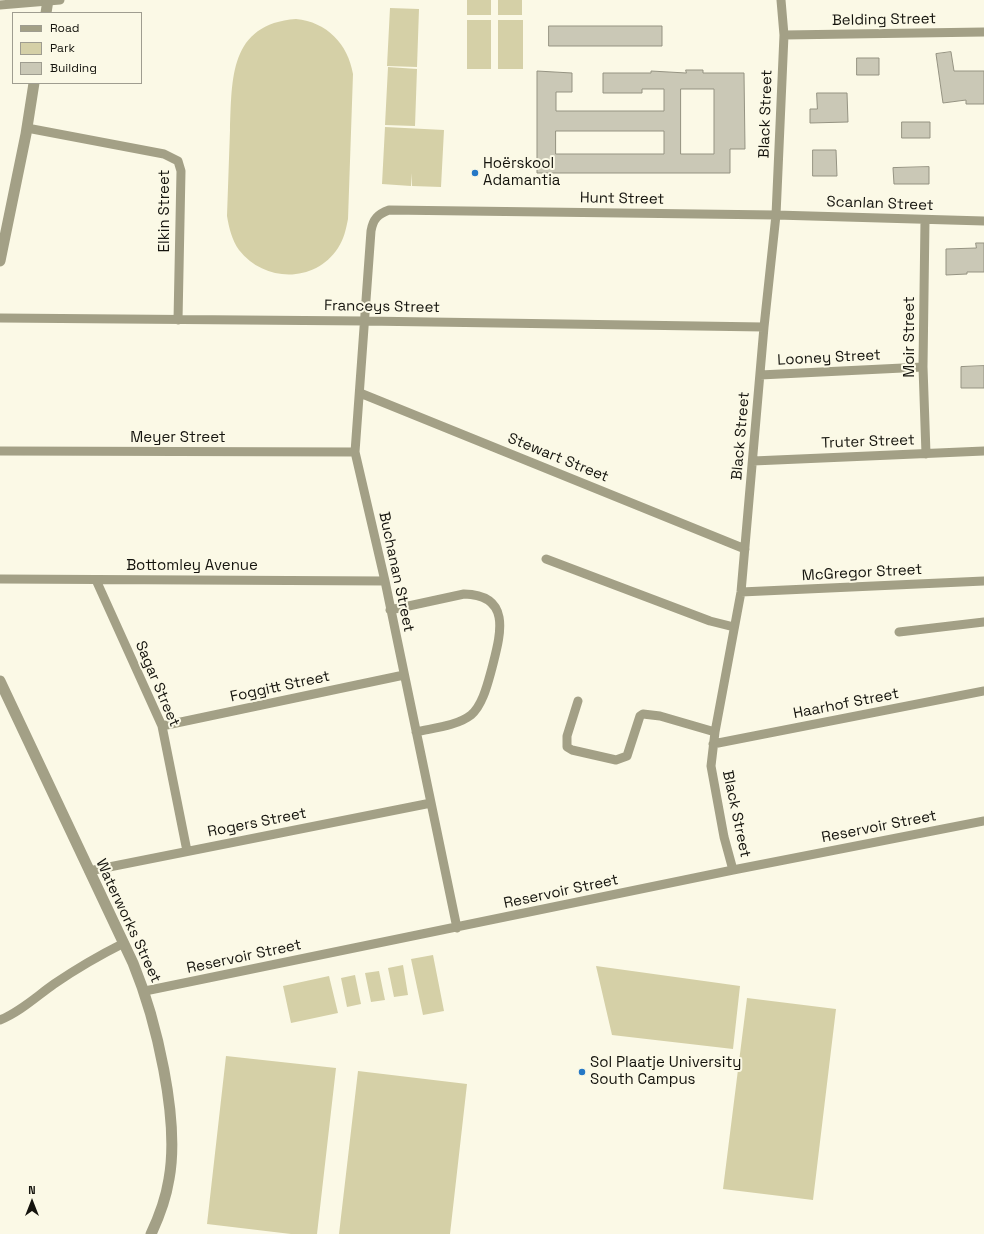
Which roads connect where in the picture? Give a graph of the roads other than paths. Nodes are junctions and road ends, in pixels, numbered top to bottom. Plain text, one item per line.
1 (60, 0) edge
2 (781, 0) edge
3 (48, 1) edge
4 (0, 5) edge
5 (46, 12) edge
6 (984, 32) edge
7 (784, 35) junction
8 (34, 84) edge
9 (27, 128) junction
10 (776, 215) junction
11 (374, 219) joint
12 (925, 220) junction
13 (984, 221) edge
14 (0, 261) edge
15 (0, 318) edge
16 (178, 320) junction
17 (365, 321) junction
18 (764, 327) junction
19 (923, 367) junction
20 (760, 376) junction
21 (360, 393) junction
22 (0, 451) edge
23 (355, 452) junction
24 (984, 452) edge
25 (926, 454) junction
26 (753, 460) junction
27 (745, 549) junction
28 (546, 559) dead end
29 (0, 579) edge
30 (96, 580) junction
31 (384, 581) junction
32 (984, 581) edge
33 (742, 592) junction
34 (390, 610) junction
35 (984, 622) edge
36 (734, 627) junction
37 (899, 632) dead end
38 (404, 675) junction
39 (0, 681) edge
40 (984, 691) edge
41 (578, 701) dead end
42 (162, 726) junction
43 (416, 732) junction
44 (715, 732) junction
45 (713, 744) junction
46 (431, 803) junction
47 (984, 821) edge
48 (187, 851) junction
49 (733, 870) junction
50 (89, 872) junction
51 (457, 928) junction
52 (124, 943) junction
53 (145, 991) junction
54 (0, 1020) edge
55 (151, 1234) edge

1 - 3 street
2 - 7 street, Black Street
3 - 4 street
3 - 5 street
6 - 7 street, Belding Street
7 - 10 street, Black Street
8 - 9 street
9 - 14 street
9 - 16 street, Elkin Street
10 - 11 street, Hunt Street
10 - 12 street, Scanlan Street
10 - 18 street, Black Street
11 - 17 street, Buchanan Street
12 - 13 street, Scanlan Street
12 - 19 street, Moir Street
15 - 16 street, Franceys Street
16 - 17 street, Franceys Street
17 - 18 street, Franceys Street
17 - 21 street, Buchanan Street
18 - 20 street, Black Street
19 - 20 street, Looney Street
19 - 25 street, Moir Street
20 - 26 street, Black Street
21 - 23 street, Buchanan Street
21 - 27 street, Stewart Street
22 - 23 street, Meyer Street
23 - 31 street, Buchanan Street
24 - 25 street, Truter Street
25 - 26 street, Truter Street
26 - 27 street, Black Street
27 - 33 street, Black Street
28 - 36 street
29 - 30 street, Bottomley Avenue
30 - 31 street, Bottomley Avenue
30 - 42 street, Sagar Street
31 - 34 street, Buchanan Street
32 - 33 street, McGregor Street
33 - 36 street, Black Street
34 - 38 street, Buchanan Street
34 - 43 street
35 - 37 street
36 - 44 street, Black Street
38 - 42 street, Foggitt Street
38 - 43 street, Buchanan Street
39 - 50 street, Waterworks Street
40 - 45 street, Haarhof Street
41 - 44 street
42 - 48 street, Sagar Street
43 - 46 street, Buchanan Street
44 - 45 street, Black Street
45 - 49 street, Black Street
46 - 48 street, Rogers Street
46 - 51 street, Buchanan Street
47 - 49 street, Reservoir Street
48 - 50 street, Rogers Street
49 - 51 street, Reservoir Street
50 - 52 street, Waterworks Street
51 - 53 street, Reservoir Street
52 - 53 street, Waterworks Street
52 - 54 street
53 - 55 street, Waterworks Street

